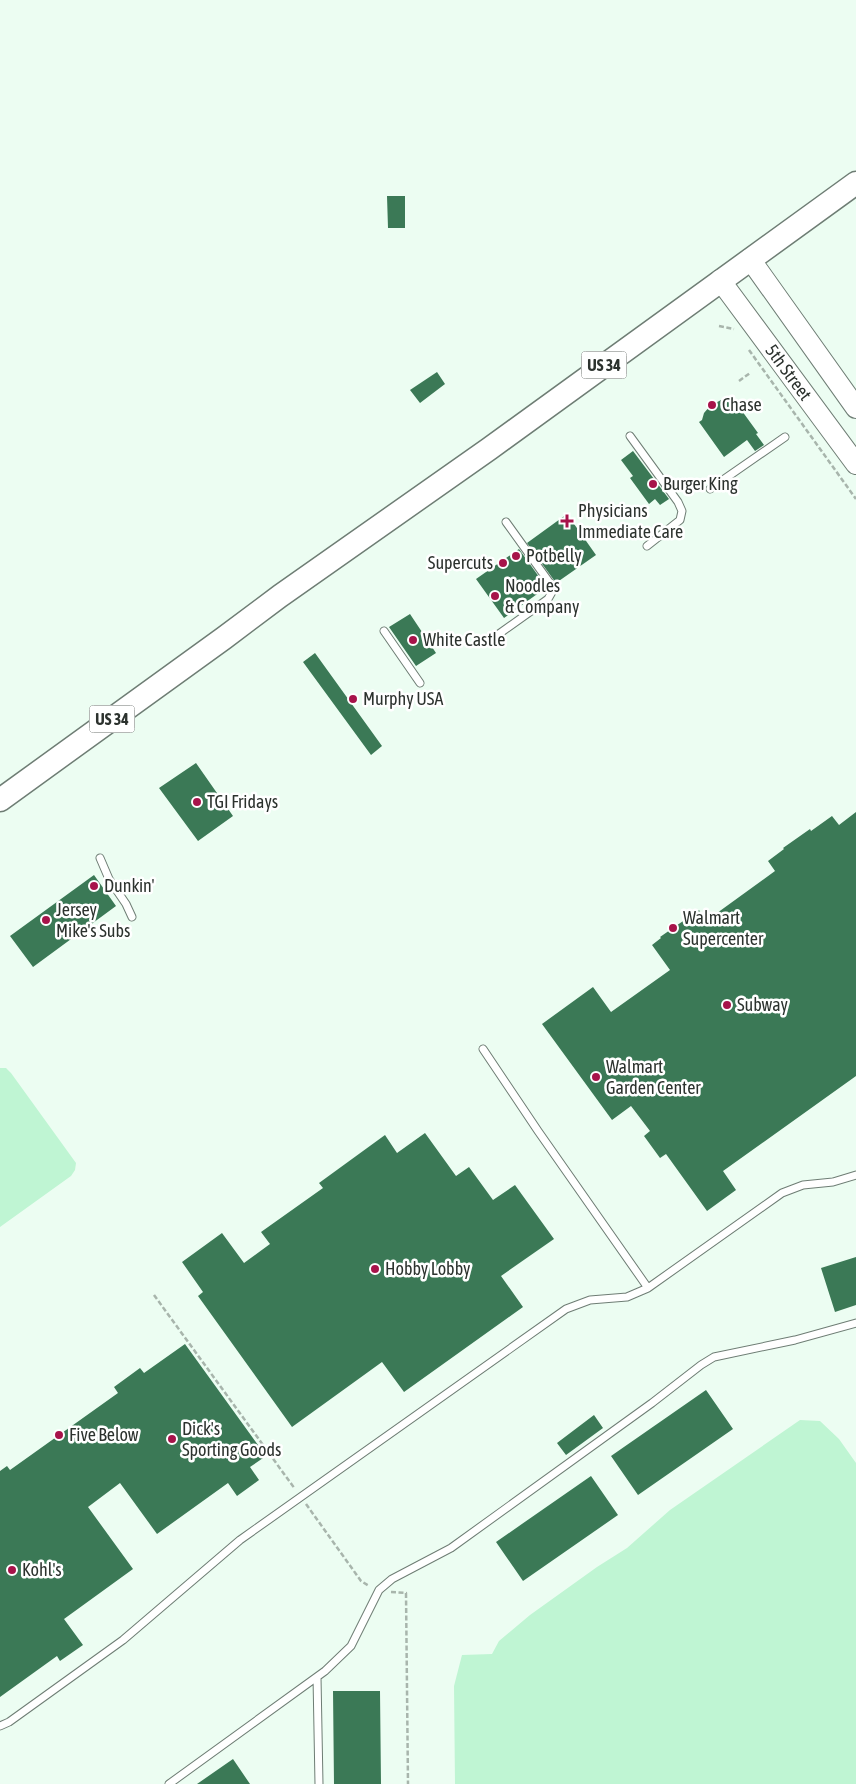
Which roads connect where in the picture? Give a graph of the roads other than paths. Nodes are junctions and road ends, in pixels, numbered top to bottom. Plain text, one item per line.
1 (856, 183) edge
2 (750, 259) junction
3 (720, 280) junction
4 (856, 408) edge
5 (630, 436) dead end
6 (785, 437) dead end
7 (856, 464) edge
8 (710, 489) dead end
9 (506, 522) dead end
10 (647, 546) dead end
11 (384, 631) dead end
12 (496, 636) dead end
13 (420, 683) dead end
14 (0, 800) edge
15 (100, 858) dead end
16 (132, 917) dead end
17 (484, 1049) dead end
18 (856, 1175) edge
19 (648, 1288) junction
20 (856, 1323) edge
21 (318, 1677) junction
22 (0, 1726) edge
23 (169, 1784) edge
24 (319, 1784) edge

1 - 2 main road, US 34
2 - 3 main road, US 34
2 - 4 street, 5th Street
3 - 7 street, 5th Street
3 - 14 main road, US 34
5 - 10 lane
6 - 8 lane
9 - 12 lane
11 - 13 lane
15 - 16 lane
17 - 19 lane
18 - 19 lane
19 - 22 lane
20 - 21 lane
21 - 23 lane
21 - 24 lane

